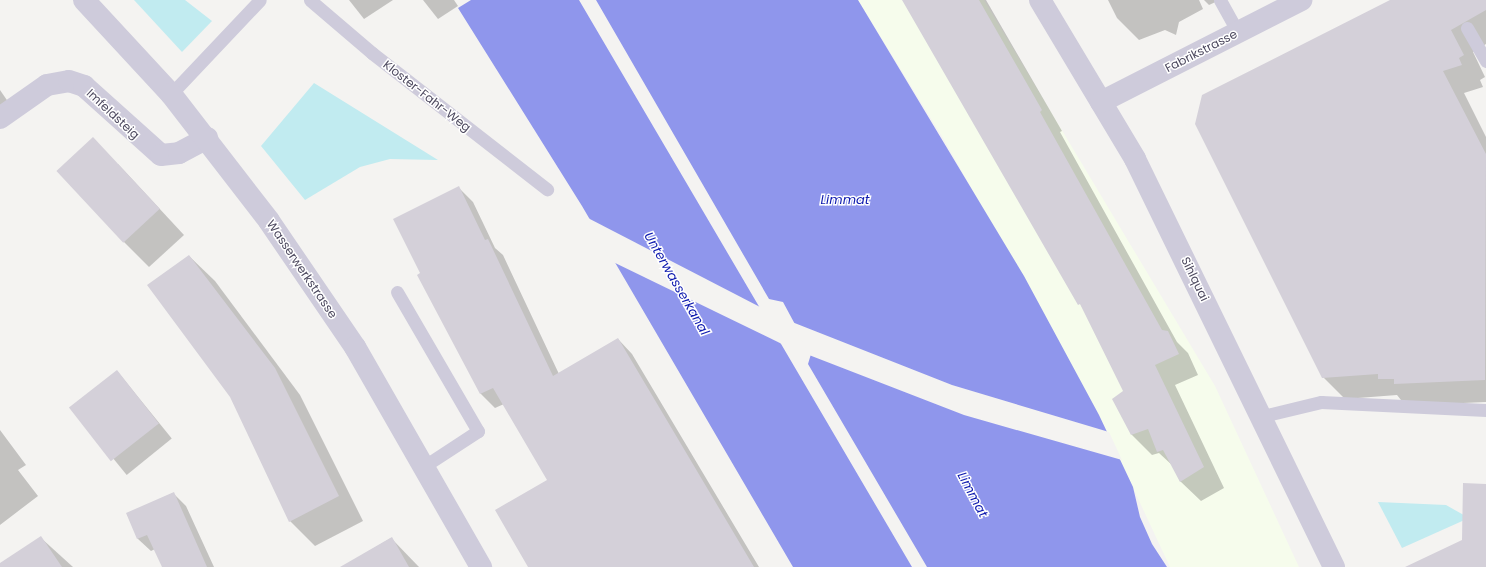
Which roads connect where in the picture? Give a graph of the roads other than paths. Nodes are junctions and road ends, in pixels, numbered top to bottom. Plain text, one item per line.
1 (84, 0) edge
2 (260, 0) edge
3 (310, 0) edge
4 (1040, 0) edge
5 (1220, 0) edge
6 (1301, 0) edge
7 (1466, 28) dead end
8 (1238, 32) junction
9 (1486, 61) edge
10 (171, 94) junction
11 (1101, 102) junction
12 (0, 118) edge
13 (207, 138) junction
14 (547, 188) dead end
15 (397, 292) dead end
16 (1486, 410) edge
17 (1263, 416) junction
18 (423, 467) junction
19 (481, 567) edge
20 (1334, 567) edge

1 - 10 street, Wasserwerkstrasse
2 - 10 lane
3 - 14 lane, Kloster-Fahr-Weg
4 - 11 street, Sihlquai
5 - 8 lane
6 - 8 street, Fabrikstrasse
7 - 9 lane
8 - 11 street, Fabrikstrasse
10 - 13 street, Wasserwerkstrasse
11 - 17 street, Sihlquai
12 - 13 street, Imfeldsteig
13 - 18 street, Wasserwerkstrasse
15 - 18 lane
16 - 17 lane
17 - 20 street, Sihlquai
18 - 19 street, Wasserwerkstrasse

